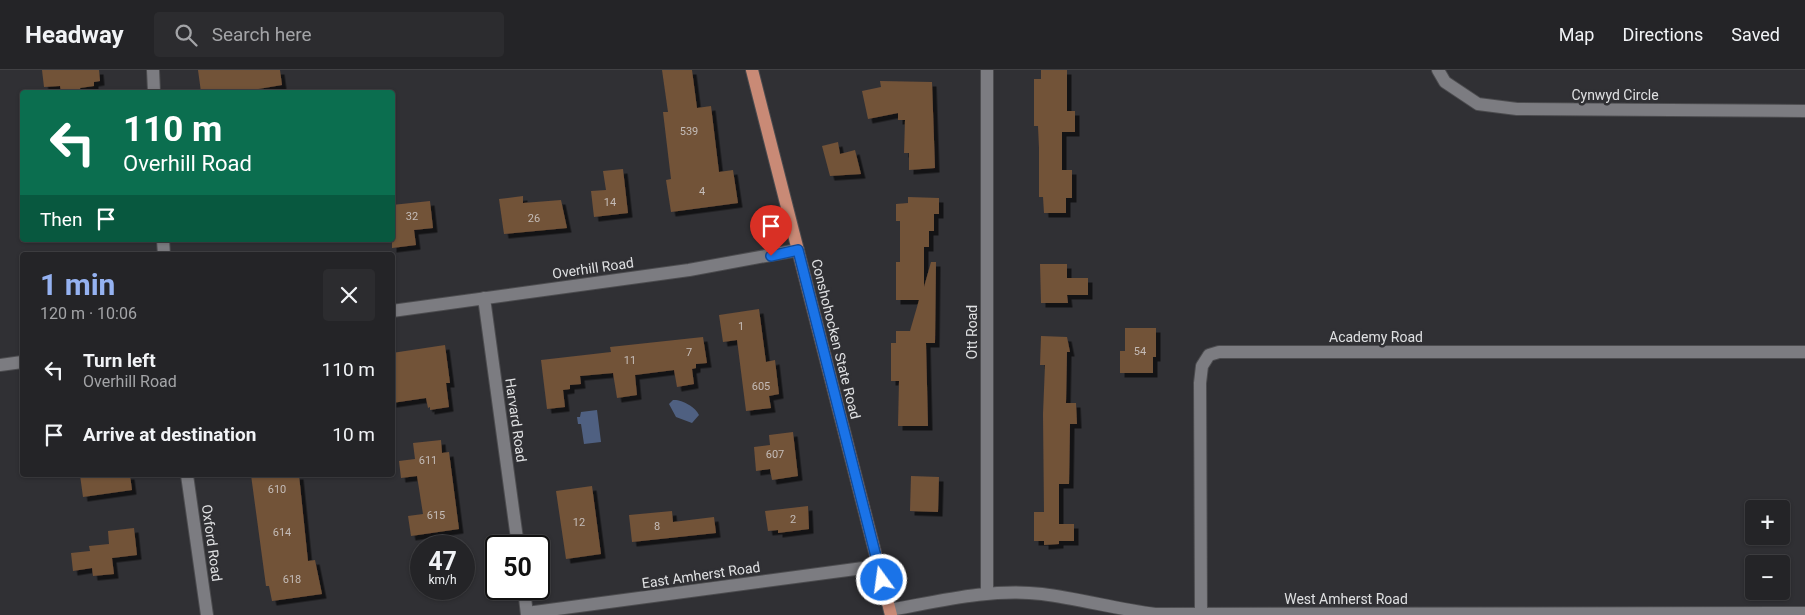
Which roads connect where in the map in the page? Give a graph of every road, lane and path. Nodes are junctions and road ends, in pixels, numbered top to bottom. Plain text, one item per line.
1 (153, 70) edge
2 (752, 70) edge
3 (988, 70) edge
4 (1438, 70) edge
5 (154, 90) edge
6 (1805, 111) edge
7 (798, 250) junction
8 (484, 298) junction
9 (395, 311) edge
10 (1805, 352) edge
11 (20, 362) edge
12 (0, 365) edge
13 (187, 477) edge
14 (516, 535) edge
15 (878, 566) junction
16 (987, 594) junction
17 (525, 600) edge
18 (890, 612) edge
19 (527, 614) edge
20 (1201, 614) junction
21 (1805, 614) edge
22 (207, 615) edge

1 - 5 street
2 - 7 main road, Conshohocken State Road
3 - 16 street, Ott Road
4 - 6 street, Cynwyd Circle
7 - 8 street, Overhill Road
7 - 15 main road, Conshohocken State Road
8 - 9 street, Overhill Road
8 - 14 street, Harvard Road
10 - 20 street, Academy Road
11 - 12 street
13 - 22 street, Oxford Road
15 - 18 main road, Conshohocken State Road
15 - 19 street, East Amherst Road
16 - 18 street, West Amherst Road
16 - 20 street, West Amherst Road
17 - 19 street
20 - 21 street, West Amherst Road

